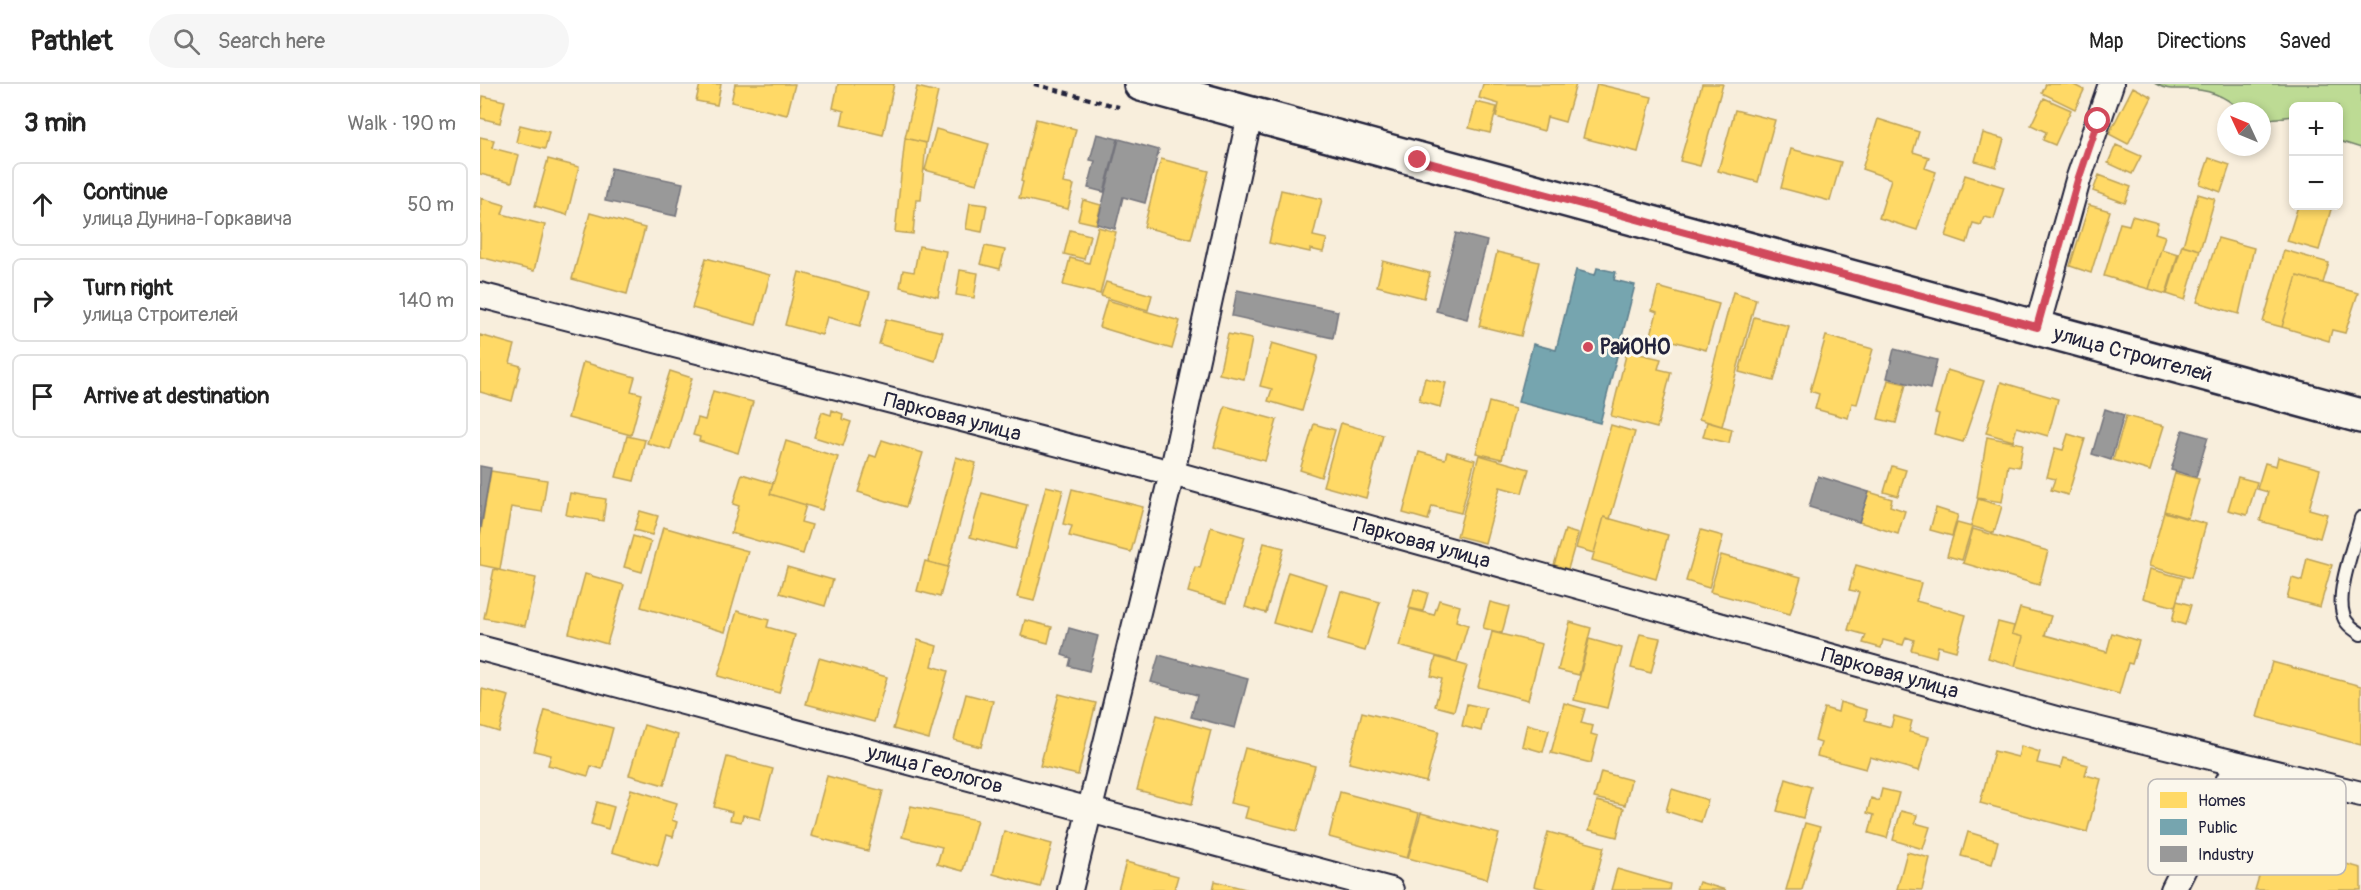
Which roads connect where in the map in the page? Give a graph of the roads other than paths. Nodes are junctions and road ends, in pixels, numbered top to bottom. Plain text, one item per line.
1 (2111, 84) edge
2 (1149, 85) edge
3 (1250, 115) junction
4 (480, 295) edge
5 (2037, 327) junction
6 (2361, 416) edge
7 (1172, 473) junction
8 (2361, 518) edge
9 (2361, 634) edge
10 (480, 648) edge
11 (2237, 764) junction
12 (2229, 779) edge
13 (2299, 779) edge
14 (2346, 790) edge
15 (2361, 794) edge
16 (1092, 809) junction
17 (2181, 875) edge
18 (1070, 890) edge
19 (1391, 890) edge
20 (2173, 890) edge

1 - 5 street
2 - 3 main road, улица Строителей
3 - 5 main road, улица Строителей
3 - 7 street
4 - 7 street, Парковая улица
5 - 6 main road, улица Строителей
7 - 11 street, Парковая улица
7 - 16 street
8 - 9 lane
10 - 16 street, улица Геологов
11 - 12 street
11 - 13 street, Парковая улица
14 - 15 street, Парковая улица
16 - 18 street
16 - 19 street, улица Геологов
17 - 20 street

